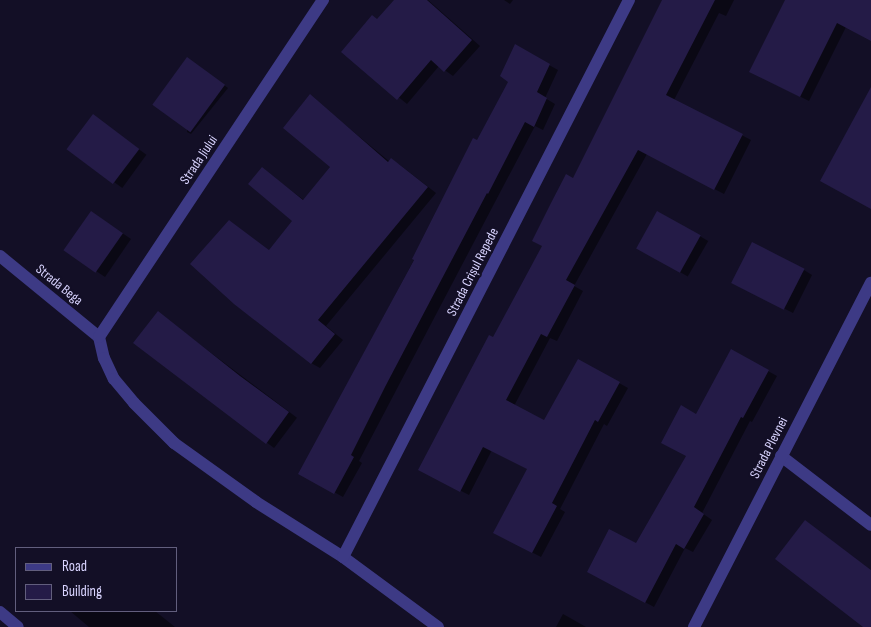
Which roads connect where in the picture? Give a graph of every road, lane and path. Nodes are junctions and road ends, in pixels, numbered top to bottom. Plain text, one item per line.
1 (324, 0) edge
2 (629, 0) edge
3 (0, 256) edge
4 (871, 283) edge
5 (99, 337) junction
6 (781, 456) junction
7 (871, 525) edge
8 (343, 557) junction
9 (0, 612) edge
10 (18, 627) edge
11 (438, 627) edge
12 (694, 627) edge

1 - 5 street, Strada Jiului
2 - 8 street, Strada Crișul Repede
3 - 5 street, Strada Bega
4 - 6 street, Strada Plevnei
5 - 8 street
6 - 7 street
6 - 12 street, Strada Plevnei
8 - 11 street
9 - 10 street

